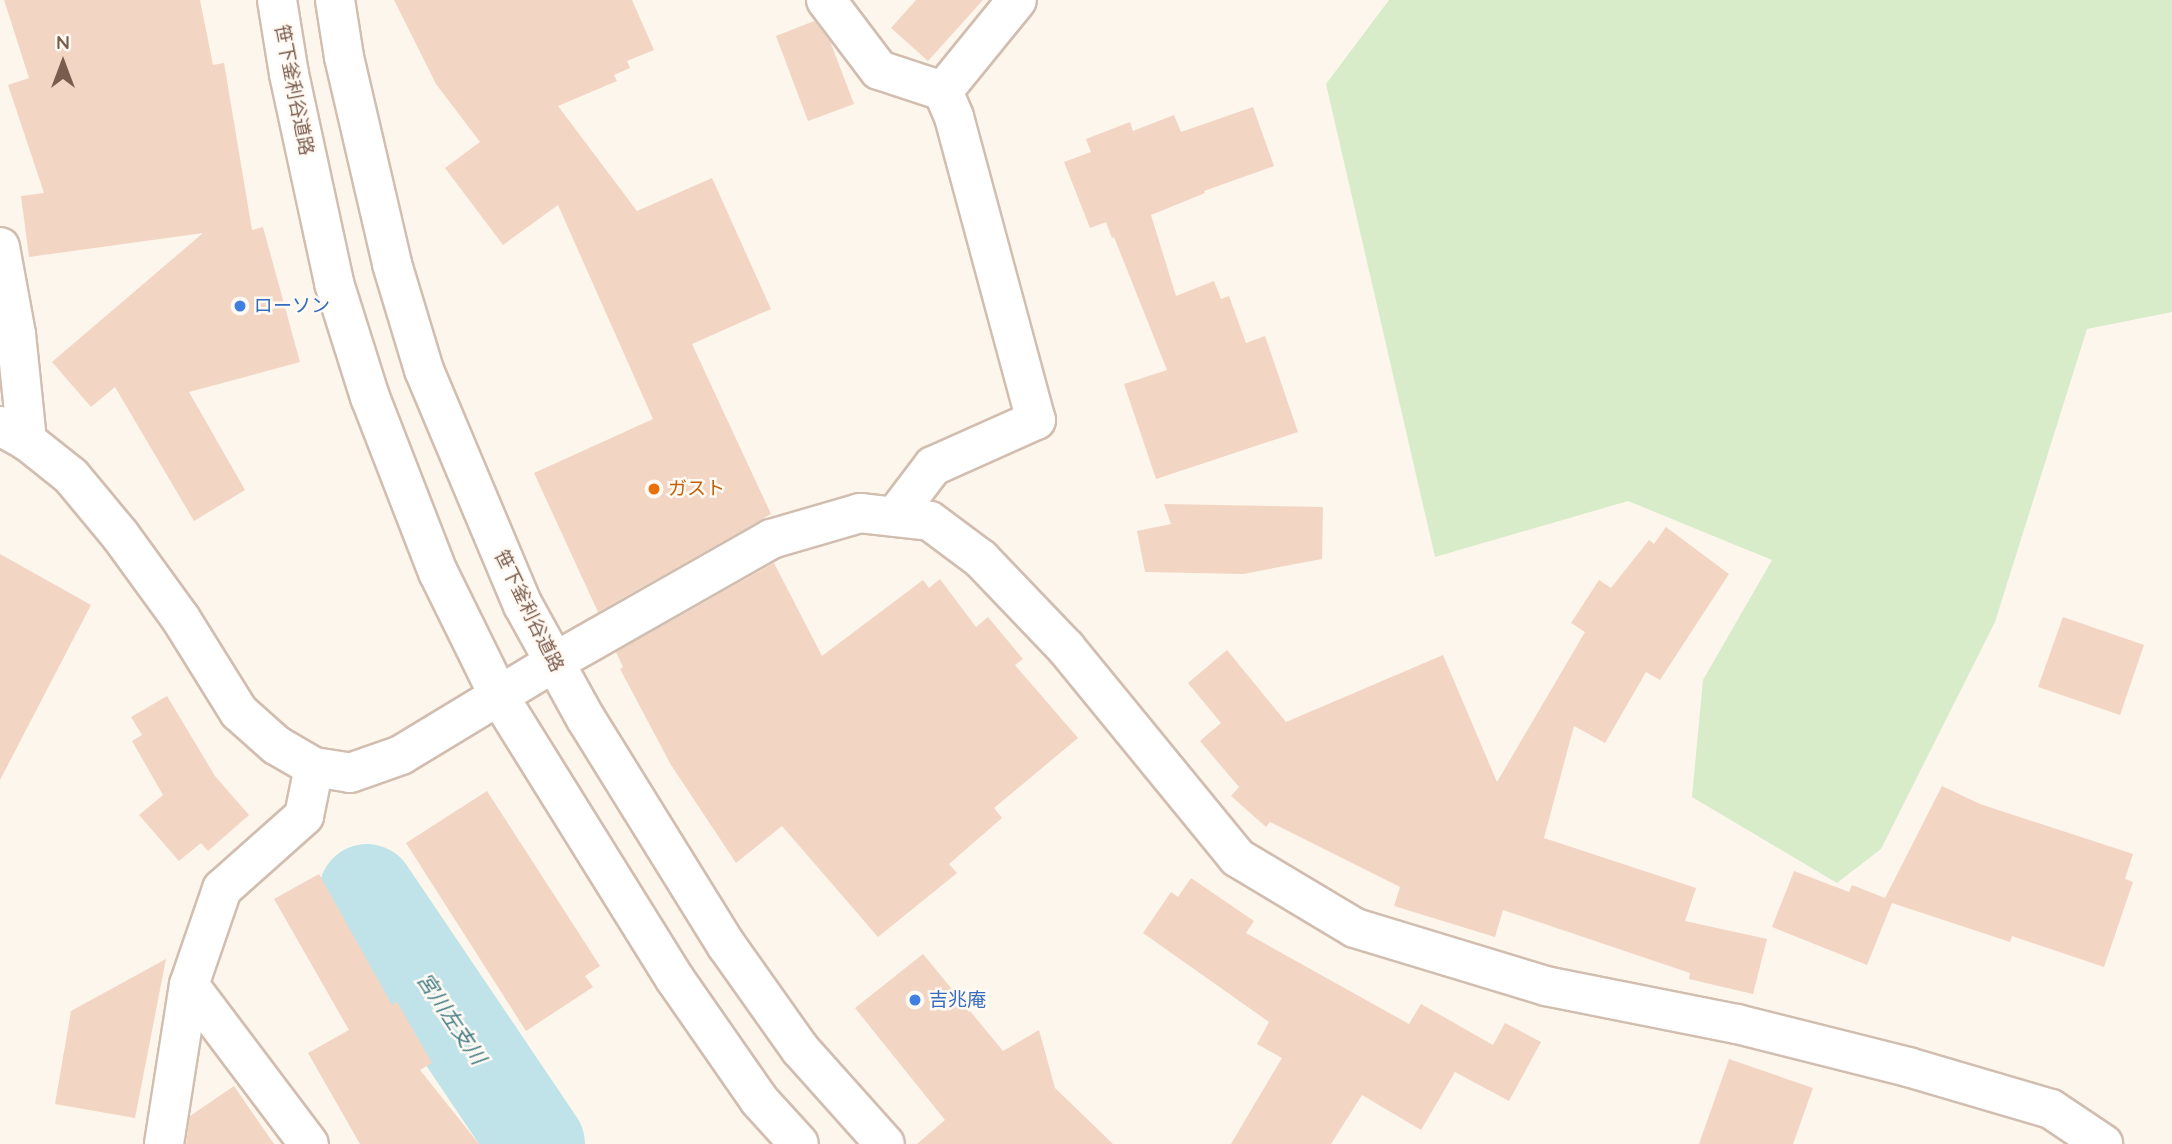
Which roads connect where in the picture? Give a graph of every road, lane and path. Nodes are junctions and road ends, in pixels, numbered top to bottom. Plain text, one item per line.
1 (277, 0) edge
2 (335, 0) edge
3 (826, 0) edge
4 (1017, 0) edge
5 (943, 91) junction
6 (0, 247) edge
7 (14, 433) edge
8 (895, 516) junction
9 (553, 663) junction
10 (500, 698) junction
11 (314, 767) junction
12 (189, 985) junction
13 (2050, 1127) edge
14 (163, 1144) edge
15 (309, 1144) edge
16 (799, 1144) edge
17 (885, 1144) edge
18 (2104, 1144) edge

1 - 10 street, 笹下釜利谷道路
2 - 9 street, 笹下釜利谷道路
3 - 5 street
4 - 5 street
5 - 8 street
6 - 7 street
7 - 11 street
8 - 9 street
8 - 13 street
9 - 10 street
9 - 17 street, 笹下釜利谷道路
10 - 11 street
10 - 16 street, 笹下釜利谷道路
11 - 12 street
12 - 14 street
12 - 15 street
13 - 18 street

